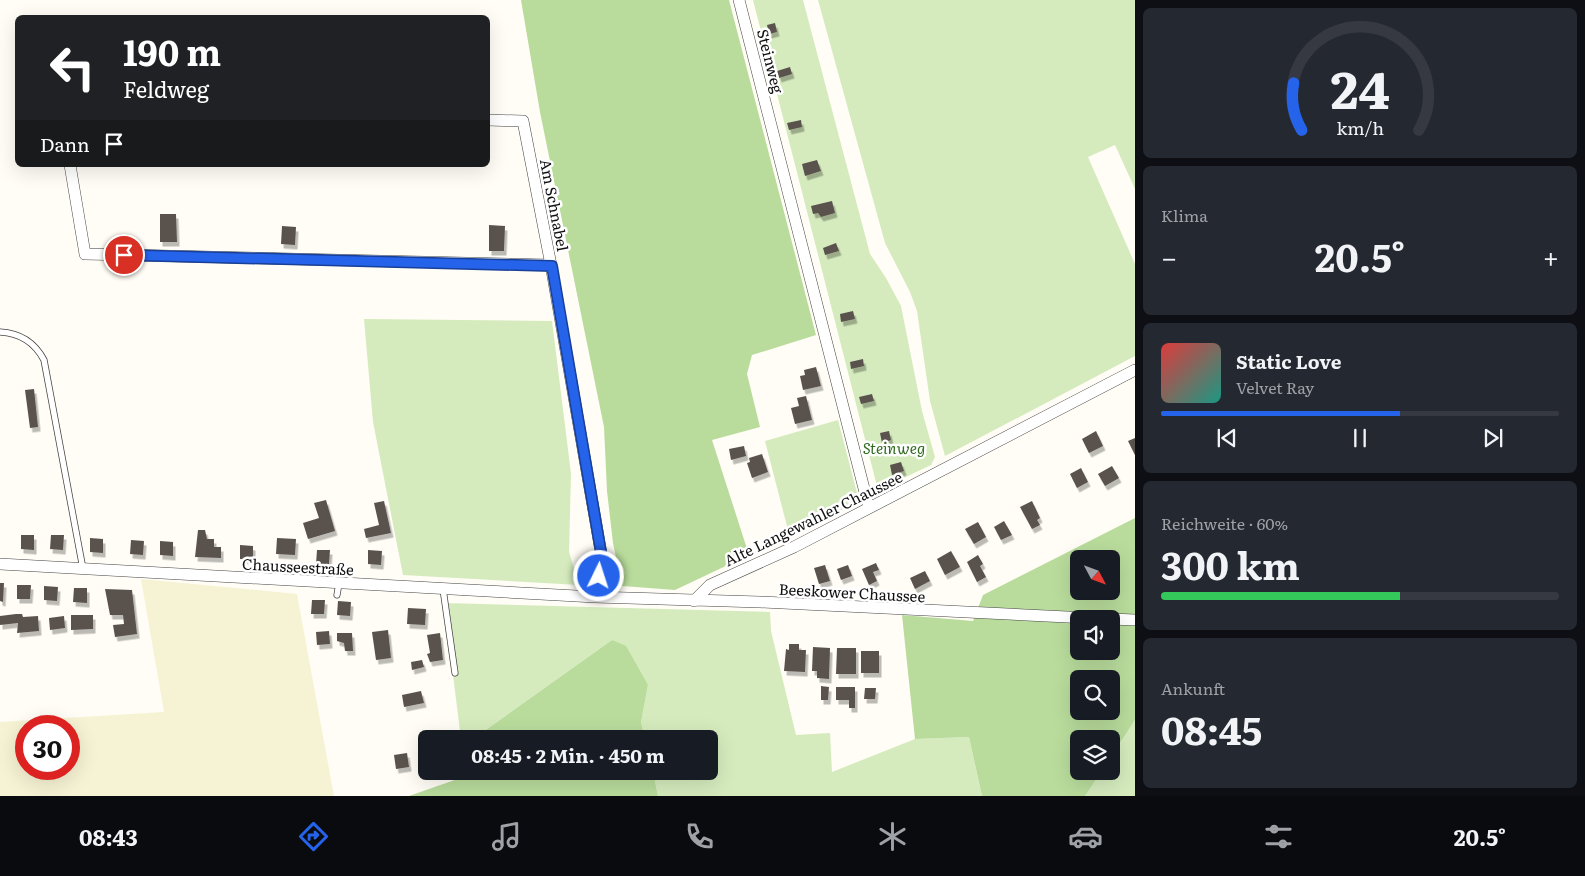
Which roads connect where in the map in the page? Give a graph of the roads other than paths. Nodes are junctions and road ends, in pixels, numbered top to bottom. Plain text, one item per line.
1 (739, 0) edge
2 (490, 120) edge
3 (70, 167) edge
4 (552, 266) junction
5 (0, 332) edge
6 (1135, 370) edge
7 (869, 508) junction
8 (0, 564) edge
9 (83, 569) junction
10 (443, 589) junction
11 (595, 597) junction
12 (694, 601) junction
13 (1070, 617) edge
14 (1120, 619) edge
15 (1135, 620) edge
16 (455, 673) dead end

1 - 7 street, Steinweg
2 - 4 street, Am Schnabel
3 - 4 street
4 - 11 street, Am Schnabel
5 - 9 lane
6 - 7 street, Alte Langewahler Chaussee
7 - 12 street, Alte Langewahler Chaussee
8 - 9 street, Chausseestraße
9 - 10 street, Chausseestraße
10 - 11 street, Chausseestraße
10 - 16 lane
11 - 12 street, Beeskower Chaussee
12 - 13 street, Beeskower Chaussee
14 - 15 street, Beeskower Chaussee

